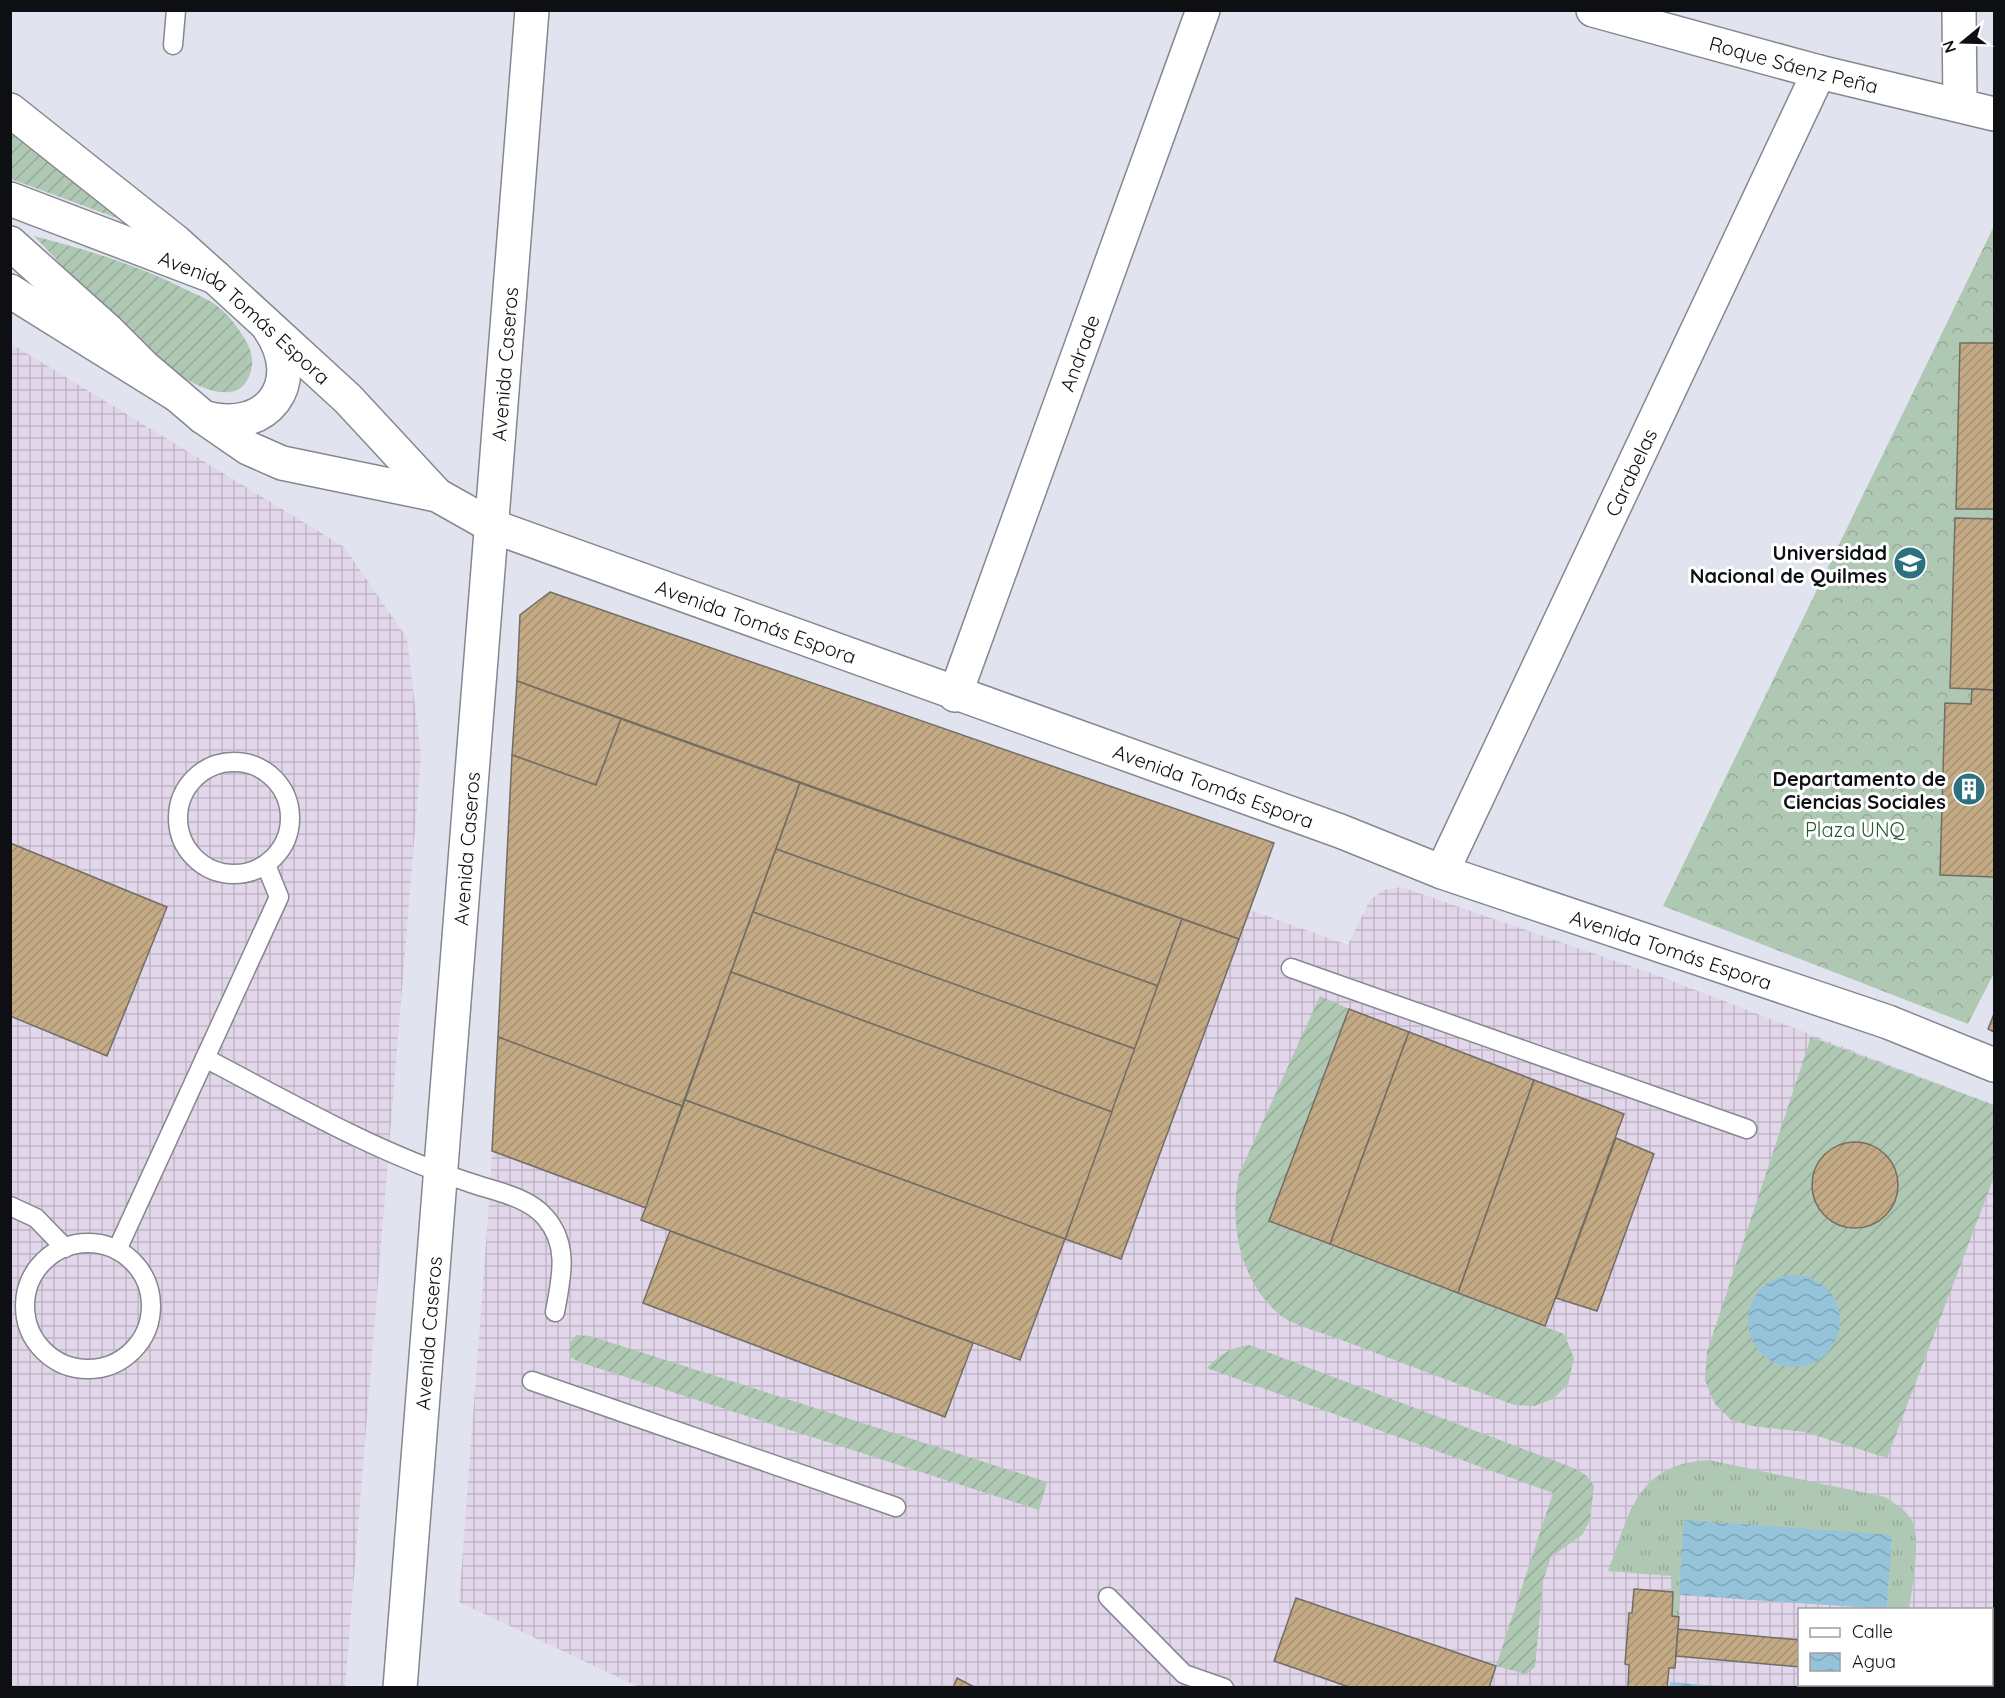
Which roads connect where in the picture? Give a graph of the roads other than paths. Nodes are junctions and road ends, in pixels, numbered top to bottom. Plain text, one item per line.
1 (176, 10) edge
2 (532, 10) edge
3 (1203, 10) edge
4 (1593, 10) edge
5 (1959, 10) edge
6 (173, 45) dead end
7 (1819, 72) junction
8 (1960, 105) junction
9 (10, 110) edge
10 (1995, 114) edge
11 (10, 199) edge
12 (10, 243) edge
13 (215, 277) junction
14 (10, 291) edge
15 (261, 317) junction
16 (177, 395) junction
17 (203, 417) junction
18 (437, 495) junction
19 (492, 526) junction
20 (955, 695) junction
21 (267, 865) junction
22 (1442, 872) junction
23 (1291, 968) dead end
24 (205, 1058) junction
25 (1995, 1065) edge
26 (1747, 1129) dead end
27 (441, 1173) junction
28 (10, 1206) edge
29 (65, 1248) junction
30 (117, 1250) junction
31 (555, 1312) dead end
32 (532, 1381) dead end
33 (896, 1507) dead end
34 (1108, 1598) dead end
35 (400, 1688) edge
36 (1224, 1688) edge

1 - 6 lane
2 - 19 main road, Avenida Caseros
3 - 20 main road, Andrade
4 - 7 main road, Roque Sáenz Peña
5 - 8 main road
7 - 8 main road, Roque Sáenz Peña
7 - 22 main road, Carabelas
8 - 10 main road, Roque Sáenz Peña
9 - 13 main road
11 - 13 main road, Avenida Tomás Espora
12 - 16 main road, Avenida Tomás Espora
13 - 15 main road, Avenida Tomás Espora
14 - 16 main road
15 - 17 main road
15 - 18 main road, Avenida Tomás Espora
16 - 17 main road, Avenida Tomás Espora
17 - 18 main road, Avenida Tomás Espora
18 - 19 main road, Avenida Tomás Espora
19 - 20 main road, Avenida Tomás Espora
19 - 27 main road, Avenida Caseros
20 - 22 main road, Avenida Tomás Espora
21 - 21 lane
21 - 24 lane
22 - 25 main road, Avenida Tomás Espora
23 - 26 lane
24 - 27 lane
24 - 30 lane
27 - 31 lane
27 - 35 main road, Avenida Caseros
28 - 29 lane
29 - 30 lane
29 - 30 lane
32 - 33 lane
34 - 36 lane

